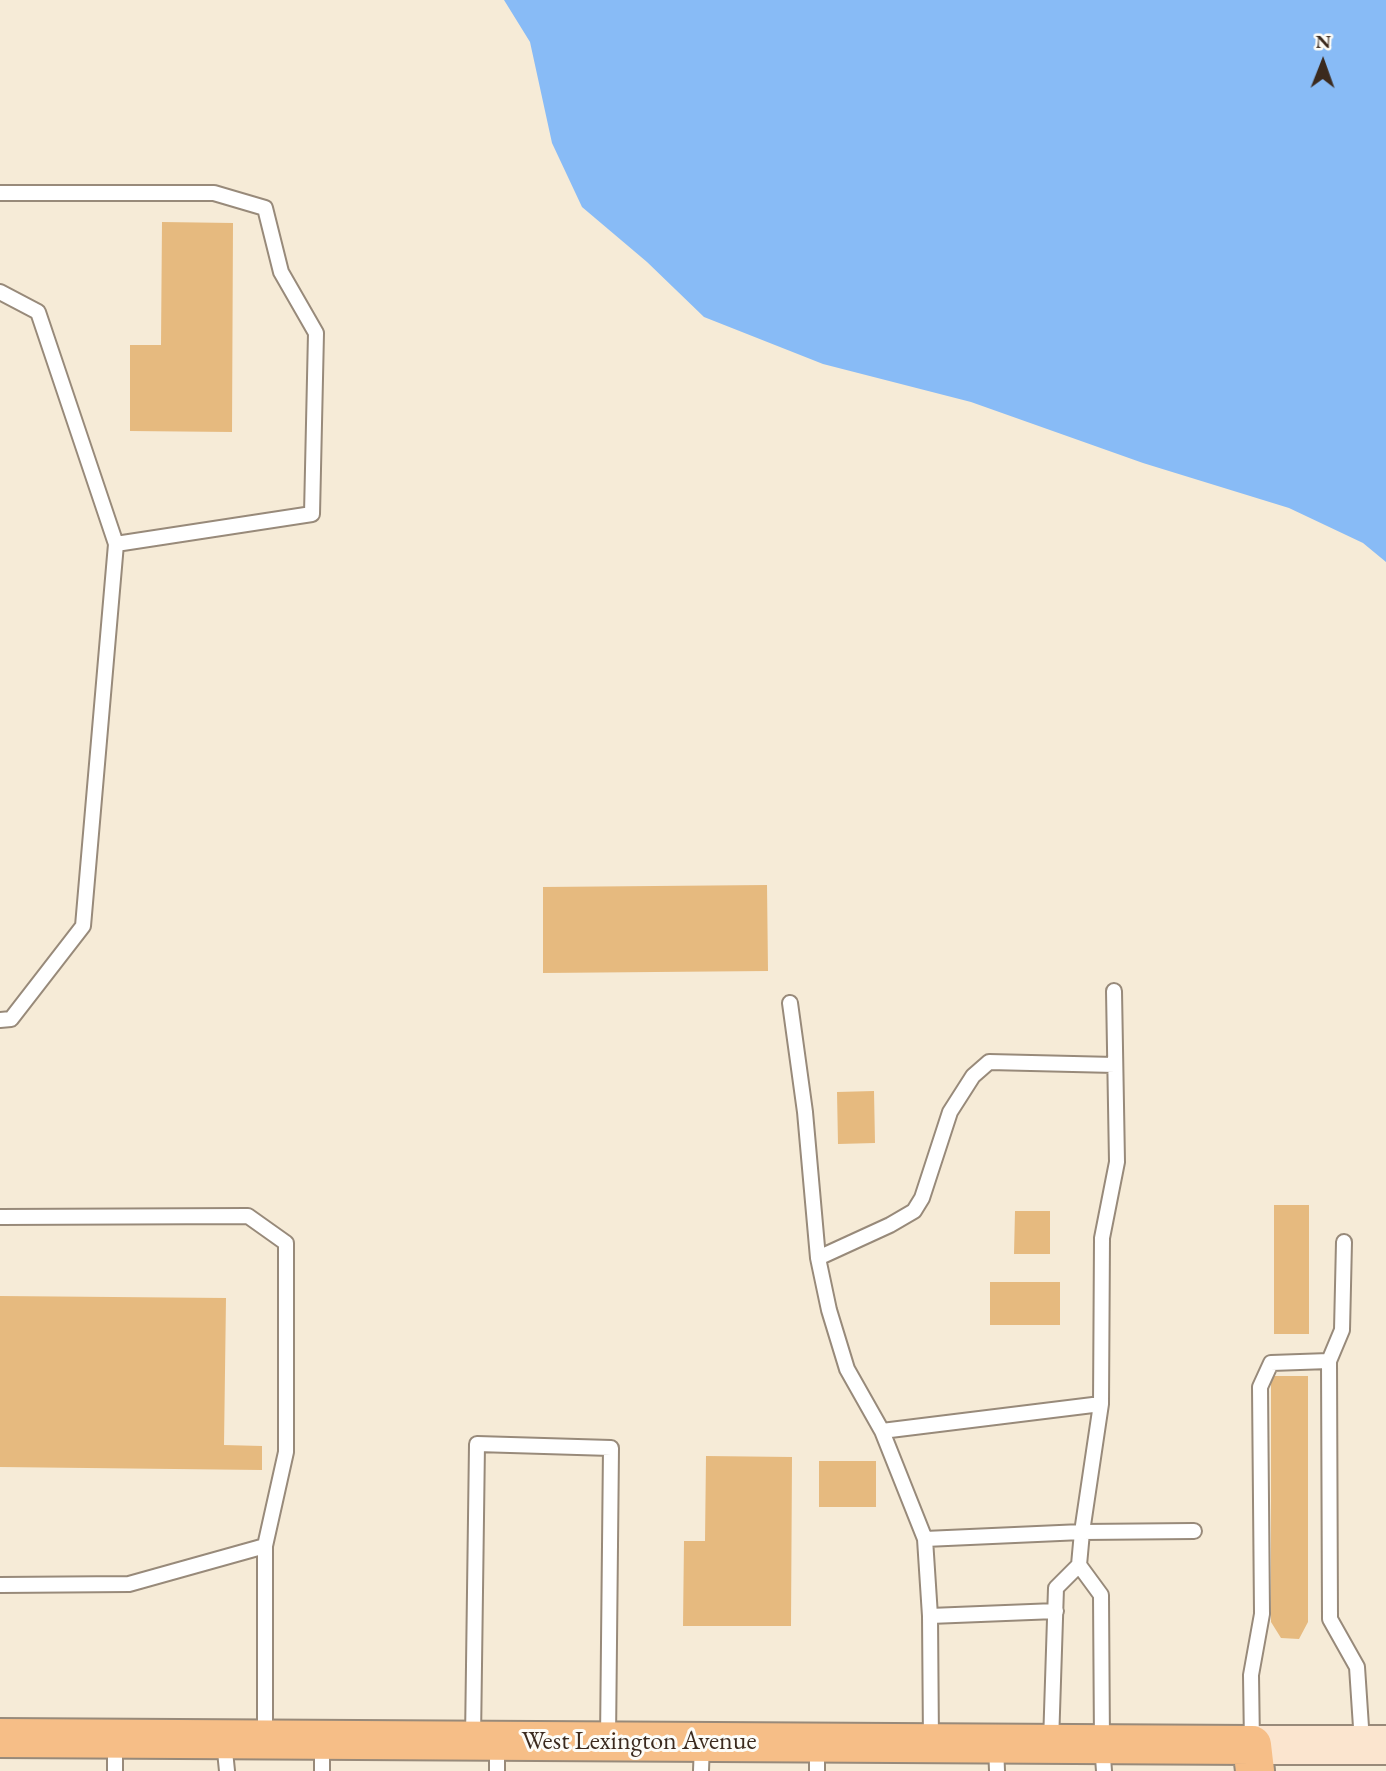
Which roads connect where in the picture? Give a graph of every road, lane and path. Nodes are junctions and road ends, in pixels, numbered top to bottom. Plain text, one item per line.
1 (0, 193) edge
2 (0, 292) edge
3 (116, 544) junction
4 (1114, 991) dead end
5 (790, 1003) dead end
6 (0, 1020) edge
7 (1115, 1065) junction
8 (0, 1217) edge
9 (1344, 1242) dead end
10 (818, 1258) junction
11 (1329, 1361) junction
12 (1101, 1404) junction
13 (882, 1431) junction
14 (1194, 1531) dead end
15 (1082, 1532) junction
16 (925, 1539) junction
17 (265, 1546) junction
18 (1079, 1565) junction
19 (0, 1585) edge
20 (1056, 1611) junction
21 (930, 1616) junction
22 (0, 1738) edge
23 (265, 1740) junction
24 (608, 1741) junction
25 (1052, 1743) junction
26 (931, 1744) junction
27 (1374, 1745) edge
28 (489, 1751) edge
29 (115, 1755) edge
30 (225, 1755) edge
31 (322, 1755) edge
32 (701, 1757) edge
33 (817, 1757) edge
34 (997, 1757) edge
35 (1103, 1758) edge
36 (1254, 1758) edge

1 - 3 lane
2 - 3 lane
3 - 6 lane
4 - 7 lane
5 - 10 lane
7 - 10 lane
7 - 12 lane
8 - 17 lane
9 - 11 lane
10 - 13 lane
11 - 27 lane
11 - 36 lane
12 - 13 lane
12 - 15 lane
13 - 16 lane
14 - 15 lane
15 - 16 lane
15 - 18 lane
16 - 21 lane
17 - 19 lane
17 - 23 lane
18 - 20 lane
18 - 35 lane
20 - 21 lane
20 - 25 lane
21 - 26 lane
22 - 29 main road, West Lexington Avenue
23 - 30 main road, West Lexington Avenue
23 - 31 main road, West Lexington Avenue
24 - 28 main road, West Lexington Avenue
24 - 28 lane
24 - 32 main road, West Lexington Avenue
25 - 34 main road, West Lexington Avenue
25 - 35 main road, West Lexington Avenue
26 - 33 main road, West Lexington Avenue
26 - 34 main road, West Lexington Avenue
27 - 36 main road
28 - 31 main road, West Lexington Avenue
29 - 30 main road, West Lexington Avenue
32 - 33 main road, West Lexington Avenue
35 - 36 main road, West Lexington Avenue

